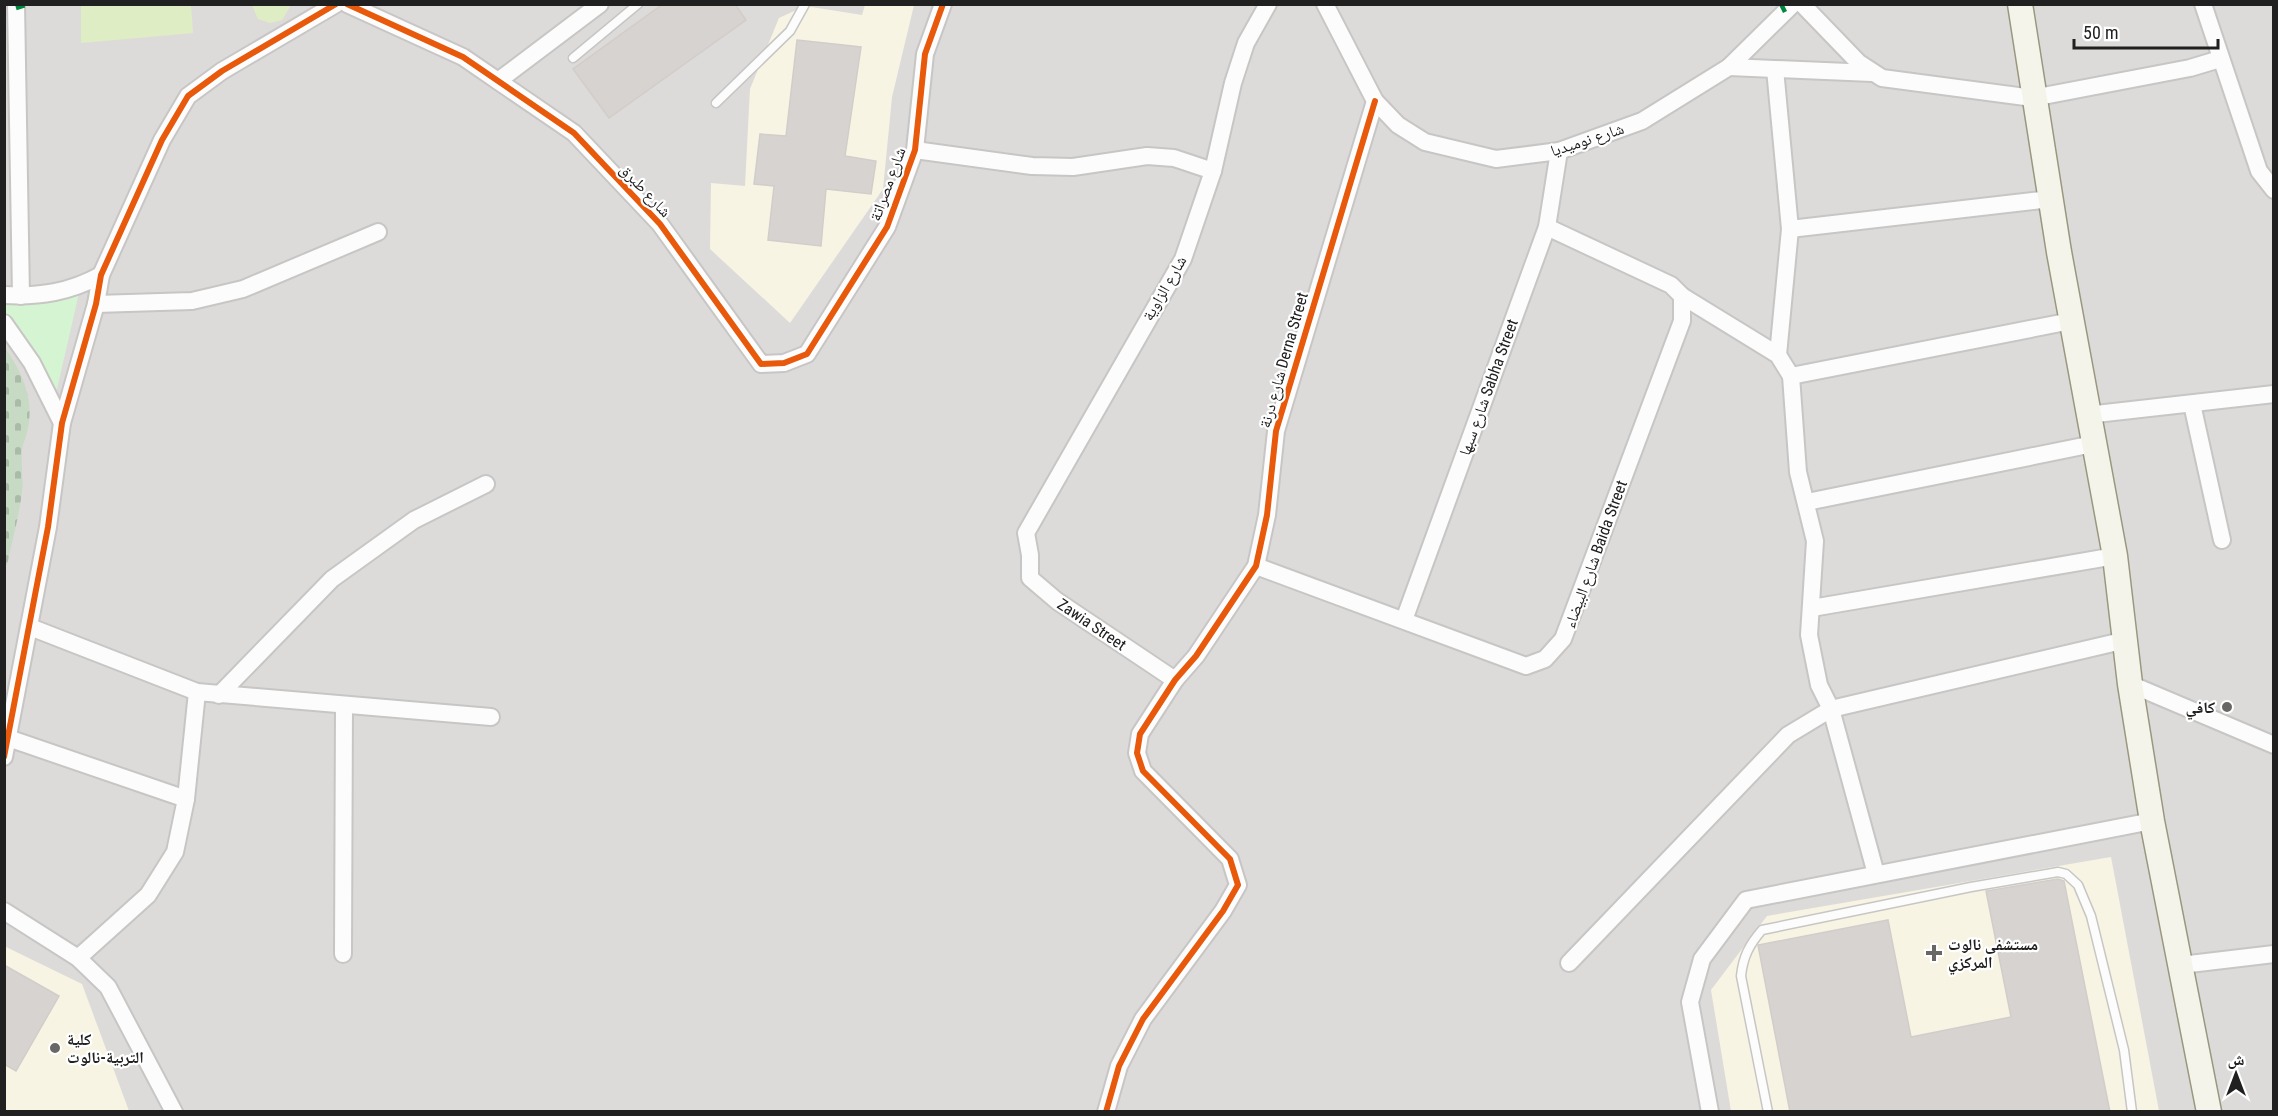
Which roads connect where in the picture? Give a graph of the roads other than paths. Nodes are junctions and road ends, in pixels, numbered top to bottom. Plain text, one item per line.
1 (16, 4) edge
2 (336, 4) edge
3 (347, 4) edge
4 (600, 4) edge
5 (638, 4) edge
6 (805, 4) edge
7 (943, 4) edge
8 (1268, 4) edge
9 (1802, 4) edge
10 (2020, 4) edge
11 (2203, 4) edge
12 (1327, 5) edge
13 (1786, 7) edge
14 (11, 57) edge
15 (573, 58) dead end
16 (2220, 59) junction
17 (1729, 67) junction
18 (1775, 69) junction
19 (1872, 73) junction
20 (498, 81) junction
21 (2033, 98) junction
22 (1375, 101) junction
23 (716, 103) dead end
24 (915, 150) junction
25 (1559, 151) junction
26 (1213, 171) junction
27 (2274, 190) edge
28 (2050, 199) junction
29 (1547, 227) junction
30 (1790, 229) junction
31 (378, 232) dead end
32 (101, 274) junction
33 (13, 295) edge
34 (1682, 296) junction
35 (96, 304) junction
36 (2071, 321) junction
37 (4, 323) edge
38 (807, 354) joint
39 (1778, 355) junction
40 (1791, 376) junction
41 (2274, 394) edge
42 (2192, 404) junction
43 (2087, 415) junction
44 (62, 423) junction
45 (2093, 444) junction
46 (486, 484) dead end
47 (1807, 502) junction
48 (2222, 540) dead end
49 (1030, 555) joint
50 (2115, 556) junction
51 (1256, 566) junction
52 (1812, 608) junction
53 (1404, 620) junction
54 (30, 627) junction
55 (2126, 640) junction
56 (1175, 681) junction
57 (2130, 684) junction
58 (197, 692) junction
59 (219, 694) junction
60 (11, 695) edge
61 (344, 706) junction
62 (1831, 709) junction
63 (491, 717) dead end
64 (9, 738) junction
65 (2274, 745) edge
66 (4, 757) edge
67 (186, 799) junction
68 (2152, 821) junction
69 (1876, 874) junction
70 (4, 911) edge
71 (344, 954) dead end
72 (2274, 954) edge
73 (78, 958) junction
74 (1569, 963) dead end
75 (2181, 965) junction
76 (174, 1112) edge
77 (1106, 1112) edge
78 (1710, 1112) edge
79 (1768, 1112) edge
80 (2132, 1112) edge
81 (2209, 1112) edge

1 - 14 street
2 - 32 street
3 - 20 street
4 - 20 street
5 - 15 lane
6 - 23 lane
7 - 24 street, شارع مصراتة
8 - 26 street, شارع الزاوية
9 - 19 street
10 - 21 main road
11 - 16 street
12 - 22 street, شارع نوميديا
13 - 17 street, شارع نوميديا
14 - 33 street
16 - 21 street
16 - 27 street
17 - 18 street
17 - 25 street, شارع نوميديا
18 - 19 street
18 - 30 street
19 - 21 street
20 - 38 street, شارع طبرق
21 - 28 main road
22 - 25 street, شارع نوميديا
22 - 51 street, شارع درنة Derna Street
24 - 26 street
24 - 38 street, شارع مصراتة
25 - 29 street, شارع سبها Sabha Street
26 - 49 street, شارع الزاوية
28 - 30 street
28 - 36 main road
29 - 34 street
29 - 53 street, شارع سبها Sabha Street
30 - 39 street
31 - 35 street
32 - 33 street
32 - 35 street
34 - 39 street
34 - 53 street, شارع البيضاء Baida Street
35 - 44 street
36 - 40 street
36 - 43 main road
37 - 44 street
39 - 40 street
40 - 47 street
41 - 42 street
42 - 43 street
42 - 48 street
43 - 45 main road
44 - 54 street
45 - 47 street
45 - 50 main road
46 - 59 street
47 - 52 street
49 - 56 street, Zawia Street
50 - 52 street
50 - 55 main road
51 - 53 street, شارع البيضاء Baida Street
51 - 56 street, شارع درنة Derna Street
52 - 62 street
54 - 58 street
54 - 60 street
55 - 57 main road
55 - 62 street
56 - 77 street, شارع درنة Derna Street
57 - 65 street
57 - 68 main road
58 - 59 street
58 - 67 street
59 - 61 street
60 - 64 street
61 - 63 street
61 - 71 street
62 - 69 street
62 - 74 street
64 - 66 street
64 - 67 street
67 - 73 street
68 - 69 street
68 - 75 main road
69 - 78 street
70 - 73 street
72 - 75 street
73 - 76 street
75 - 81 main road
79 - 80 lane

